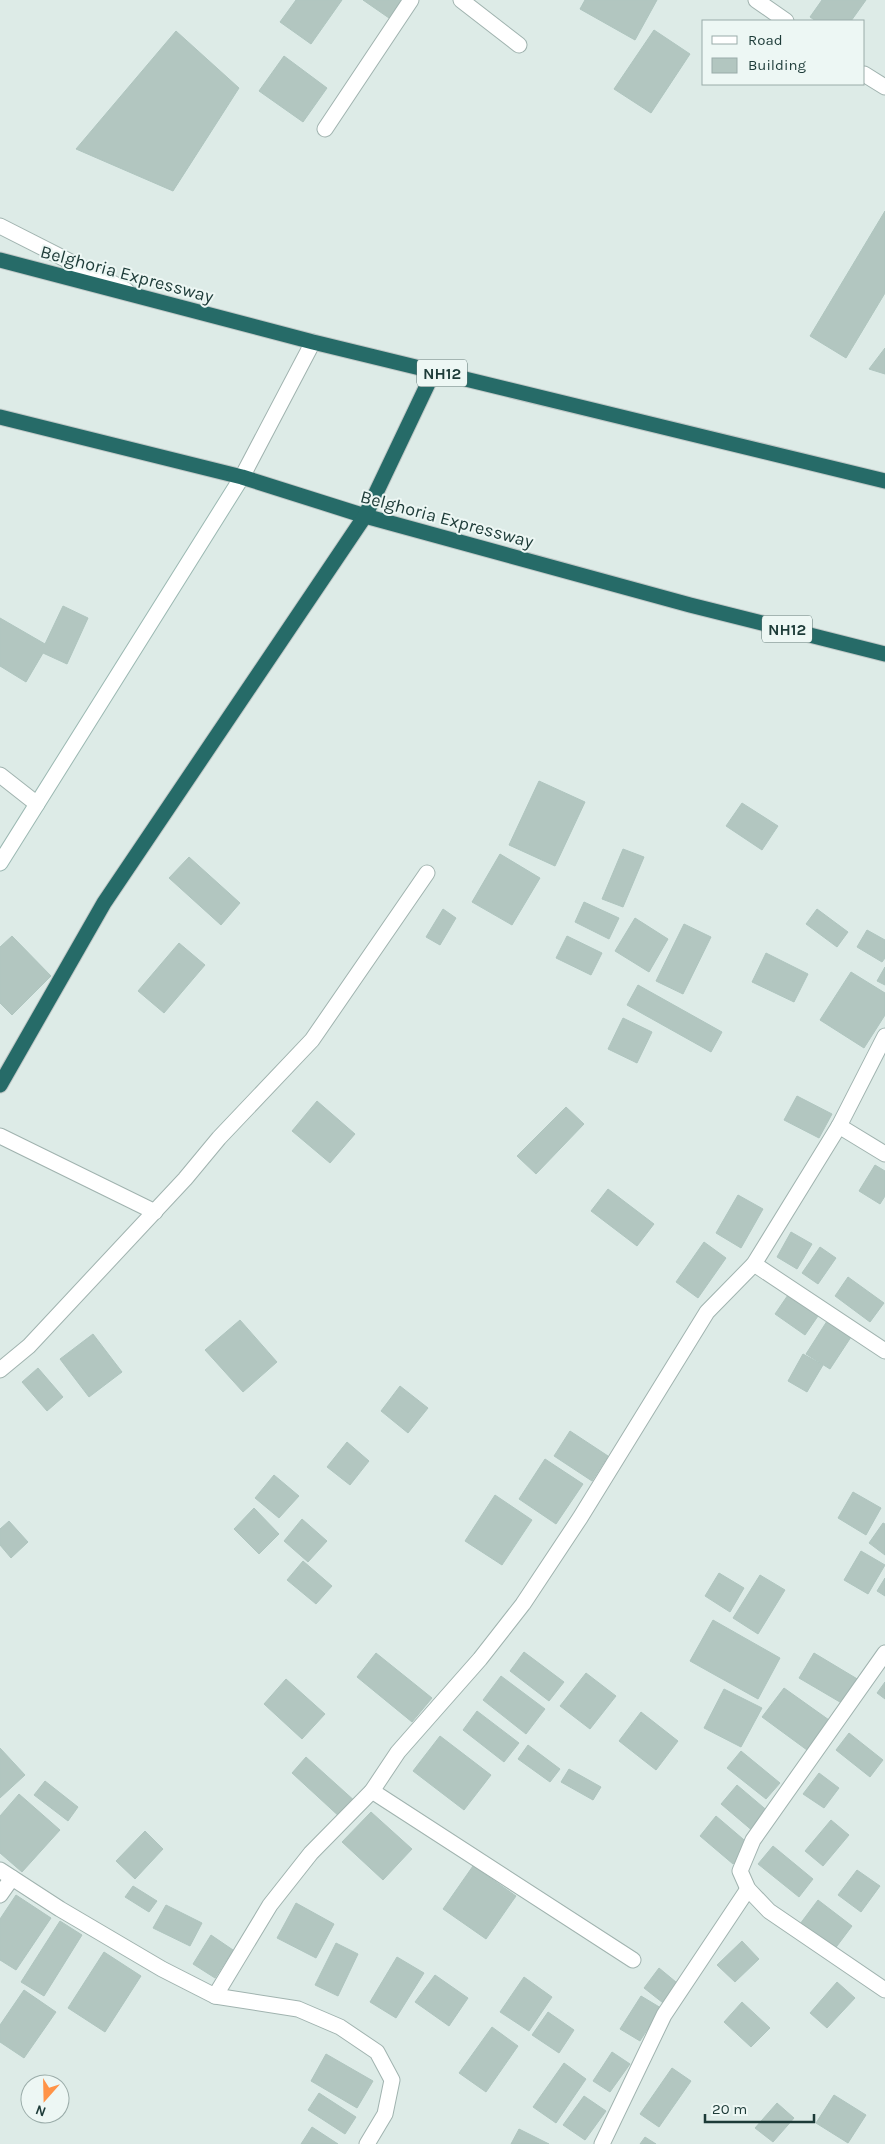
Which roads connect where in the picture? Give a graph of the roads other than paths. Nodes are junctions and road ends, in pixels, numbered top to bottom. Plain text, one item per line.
1 (411, 0) edge
2 (460, 0) edge
3 (756, 0) edge
4 (785, 20) edge
5 (519, 45) dead end
6 (865, 75) edge
7 (885, 87) edge
8 (325, 129) dead end
9 (0, 226) edge
10 (0, 260) edge
11 (141, 297) junction
12 (313, 342) junction
13 (434, 372) junction
14 (0, 418) edge
15 (242, 477) junction
16 (885, 481) edge
17 (365, 516) junction
18 (885, 654) edge
19 (0, 775) edge
20 (37, 804) junction
21 (0, 863) edge
22 (427, 874) dead end
23 (885, 1036) edge
24 (0, 1085) edge
25 (839, 1126) junction
26 (0, 1136) edge
27 (885, 1154) edge
28 (155, 1212) junction
29 (754, 1264) junction
30 (885, 1351) edge
31 (0, 1370) edge
32 (885, 1653) edge
33 (372, 1790) junction
34 (6, 1874) edge
35 (748, 1889) junction
36 (0, 1895) edge
37 (633, 1960) dead end
38 (885, 1990) edge
39 (215, 1996) junction
40 (367, 2144) edge
41 (602, 2144) edge

1 - 8 street
2 - 5 street
3 - 4 street
6 - 7 street
9 - 11 street
10 - 11 highway, Belghoria Expressway / NH12
11 - 12 highway, Belghoria Expressway / NH12
12 - 13 highway, Belghoria Expressway / NH12
12 - 15 street
13 - 16 highway, Belghoria Expressway / NH12
13 - 17 highway
14 - 15 highway, Belghoria Expressway / NH12
15 - 17 highway, Belghoria Expressway / NH12
15 - 20 street
17 - 18 highway, Belghoria Expressway / NH12
17 - 24 highway
19 - 20 street
20 - 21 street
22 - 28 street
23 - 25 street
25 - 27 street
25 - 29 street
26 - 28 street
28 - 31 street
29 - 30 street
29 - 33 street
32 - 35 street
33 - 37 street
33 - 39 street
34 - 36 street
34 - 39 street
35 - 38 street
35 - 41 street
39 - 40 street

